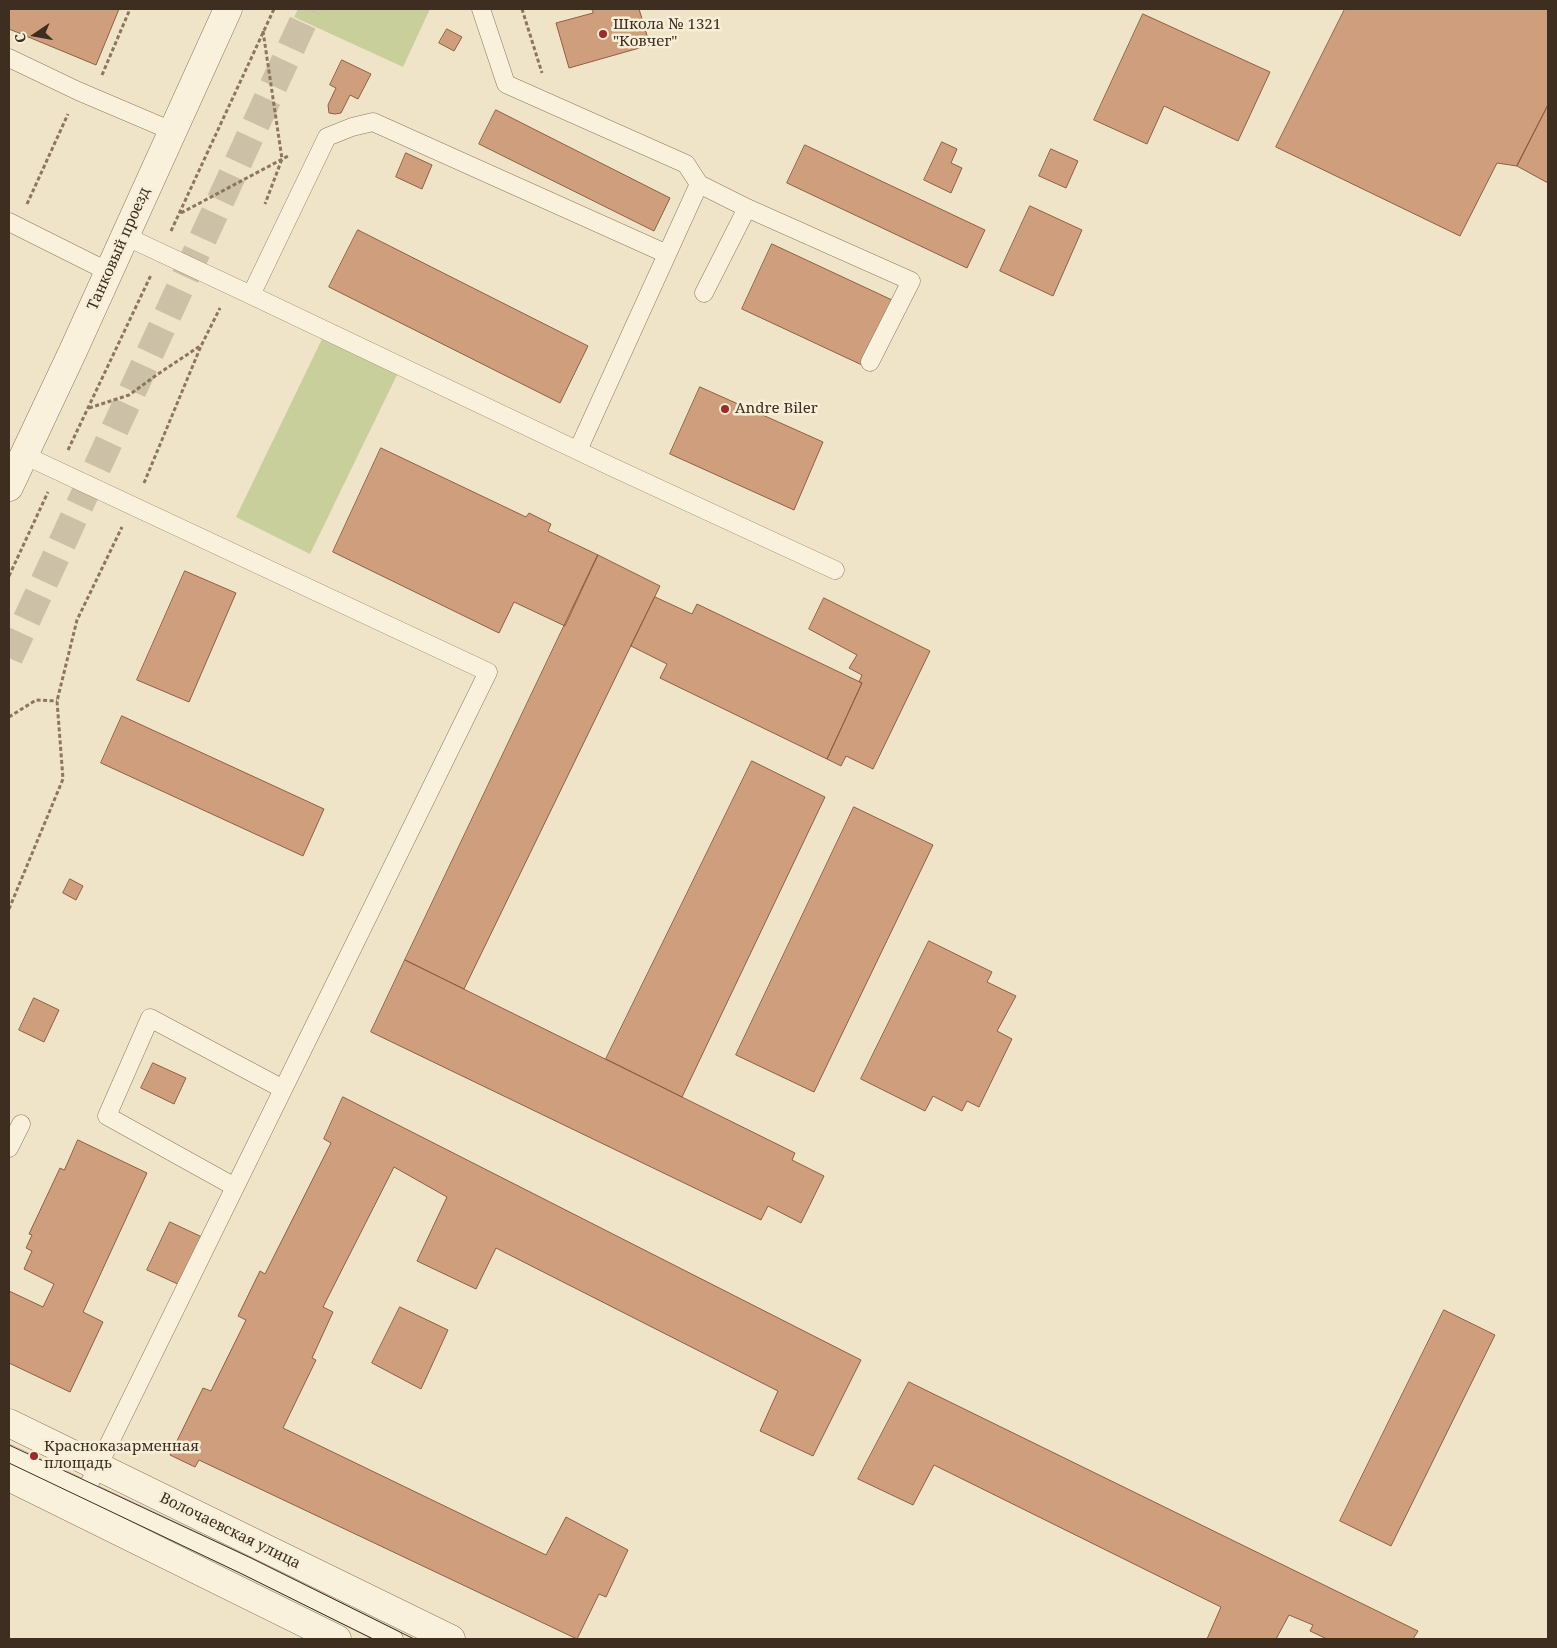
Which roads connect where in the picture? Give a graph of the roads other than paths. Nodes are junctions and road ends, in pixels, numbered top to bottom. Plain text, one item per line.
1 (228, 9) edge
2 (482, 9) edge
3 (9, 58) edge
4 (172, 131) junction
5 (699, 184) junction
6 (747, 208) junction
7 (13, 224) edge
8 (125, 236) junction
9 (667, 254) junction
10 (109, 272) junction
11 (704, 293) dead end
12 (251, 295) junction
13 (870, 362) dead end
14 (578, 450) junction
15 (24, 455) junction
16 (9, 487) edge
17 (835, 570) dead end
18 (283, 1088) junction
19 (21, 1124) dead end
20 (9, 1148) edge
21 (235, 1187) junction
22 (9, 1423) edge
23 (9, 1454) edge
24 (9, 1477) edge
25 (90, 1490) junction
26 (337, 1639) edge
27 (394, 1639) edge
28 (450, 1639) edge

1 - 4 street, Танковый проезд
2 - 5 lane
3 - 4 lane
4 - 8 street, Танковый проезд
5 - 6 lane
5 - 9 lane
6 - 11 lane
6 - 13 lane
7 - 10 lane
8 - 10 street, Танковый проезд
8 - 12 lane
9 - 12 lane
9 - 14 lane
10 - 15 street, Танковый проезд
12 - 14 lane
14 - 17 lane
15 - 16 street, Танковый проезд
15 - 18 lane
18 - 21 lane
18 - 21 lane
19 - 20 lane
21 - 25 lane
22 - 25 street, Волочаевская улица
23 - 25 lane
24 - 25 street, Волочаевская улица
25 - 26 street, Волочаевская улица
25 - 27 lane
25 - 28 street, Волочаевская улица

